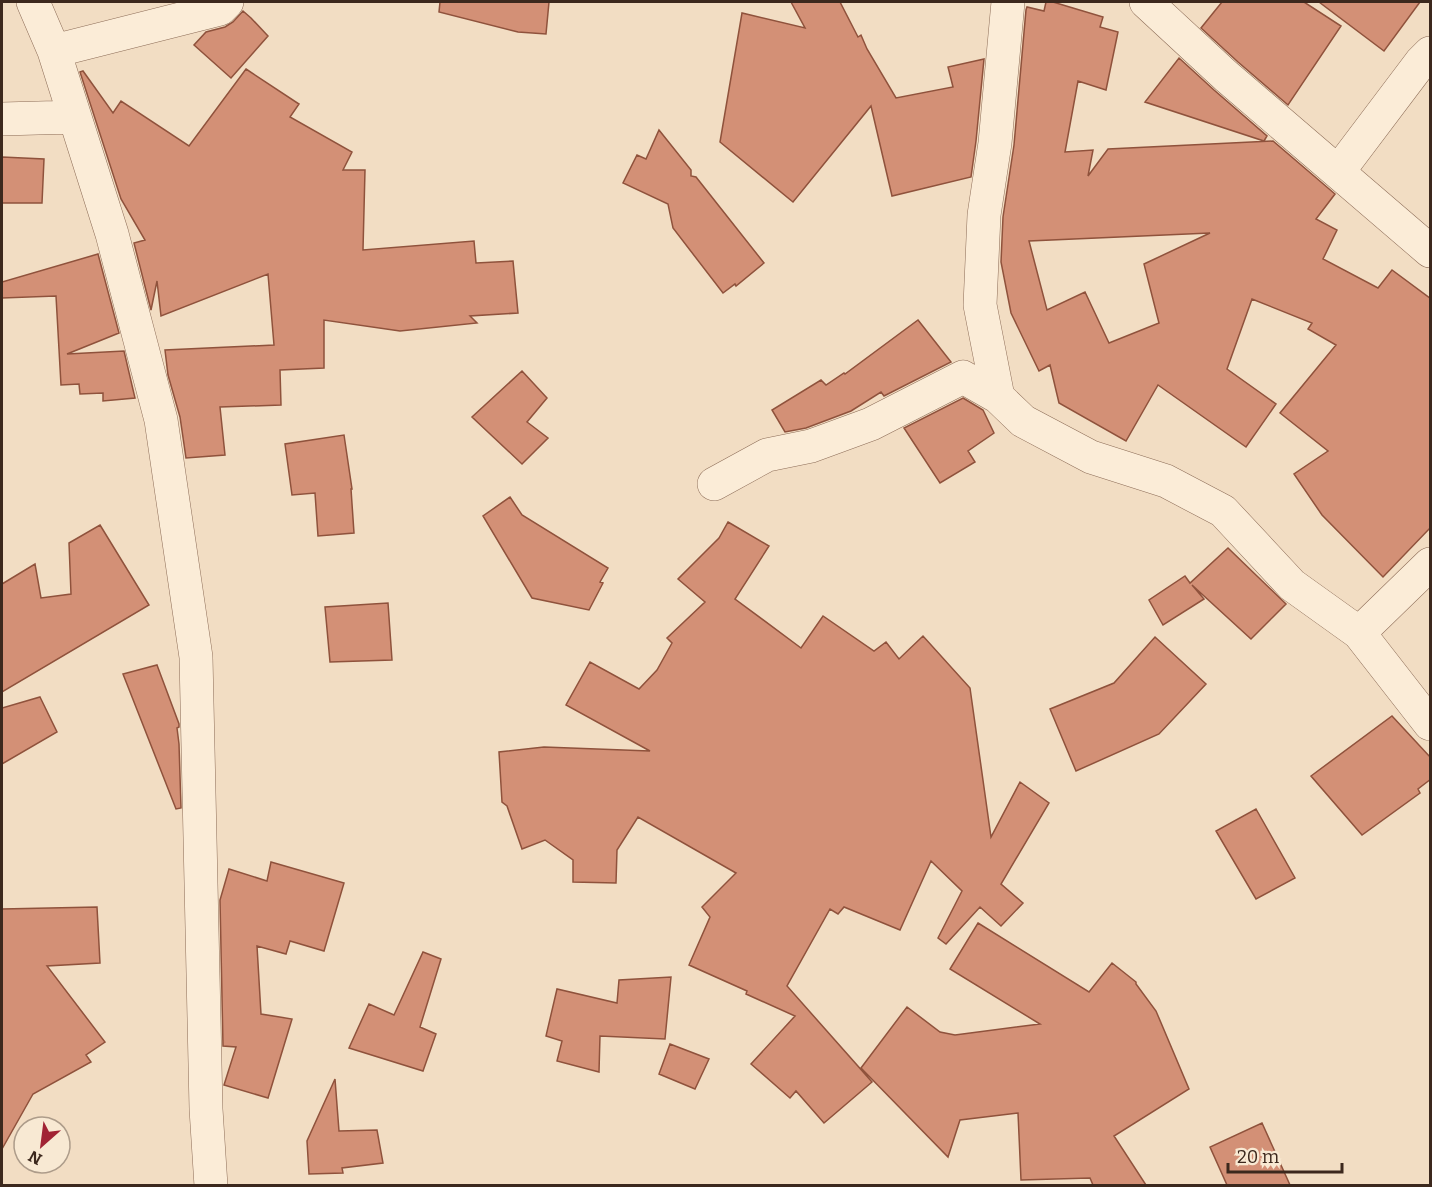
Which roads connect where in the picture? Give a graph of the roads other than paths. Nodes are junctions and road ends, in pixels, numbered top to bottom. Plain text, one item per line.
1 (33, 2) edge
2 (227, 2) edge
3 (1008, 2) edge
4 (1146, 2) edge
5 (1178, 13) edge
6 (54, 51) junction
7 (1431, 53) edge
8 (74, 117) junction
9 (2, 119) edge
10 (1338, 172) junction
11 (1431, 250) edge
12 (998, 397) junction
13 (714, 484) dead end
14 (1431, 564) edge
15 (1359, 633) junction
16 (1431, 724) edge
17 (211, 1185) edge

1 - 6 street
2 - 6 street
3 - 12 street
4 - 5 street
5 - 10 street
6 - 8 street
7 - 10 street
8 - 9 street
8 - 17 street
10 - 11 street
12 - 13 street
12 - 15 street
14 - 15 street
15 - 16 street

